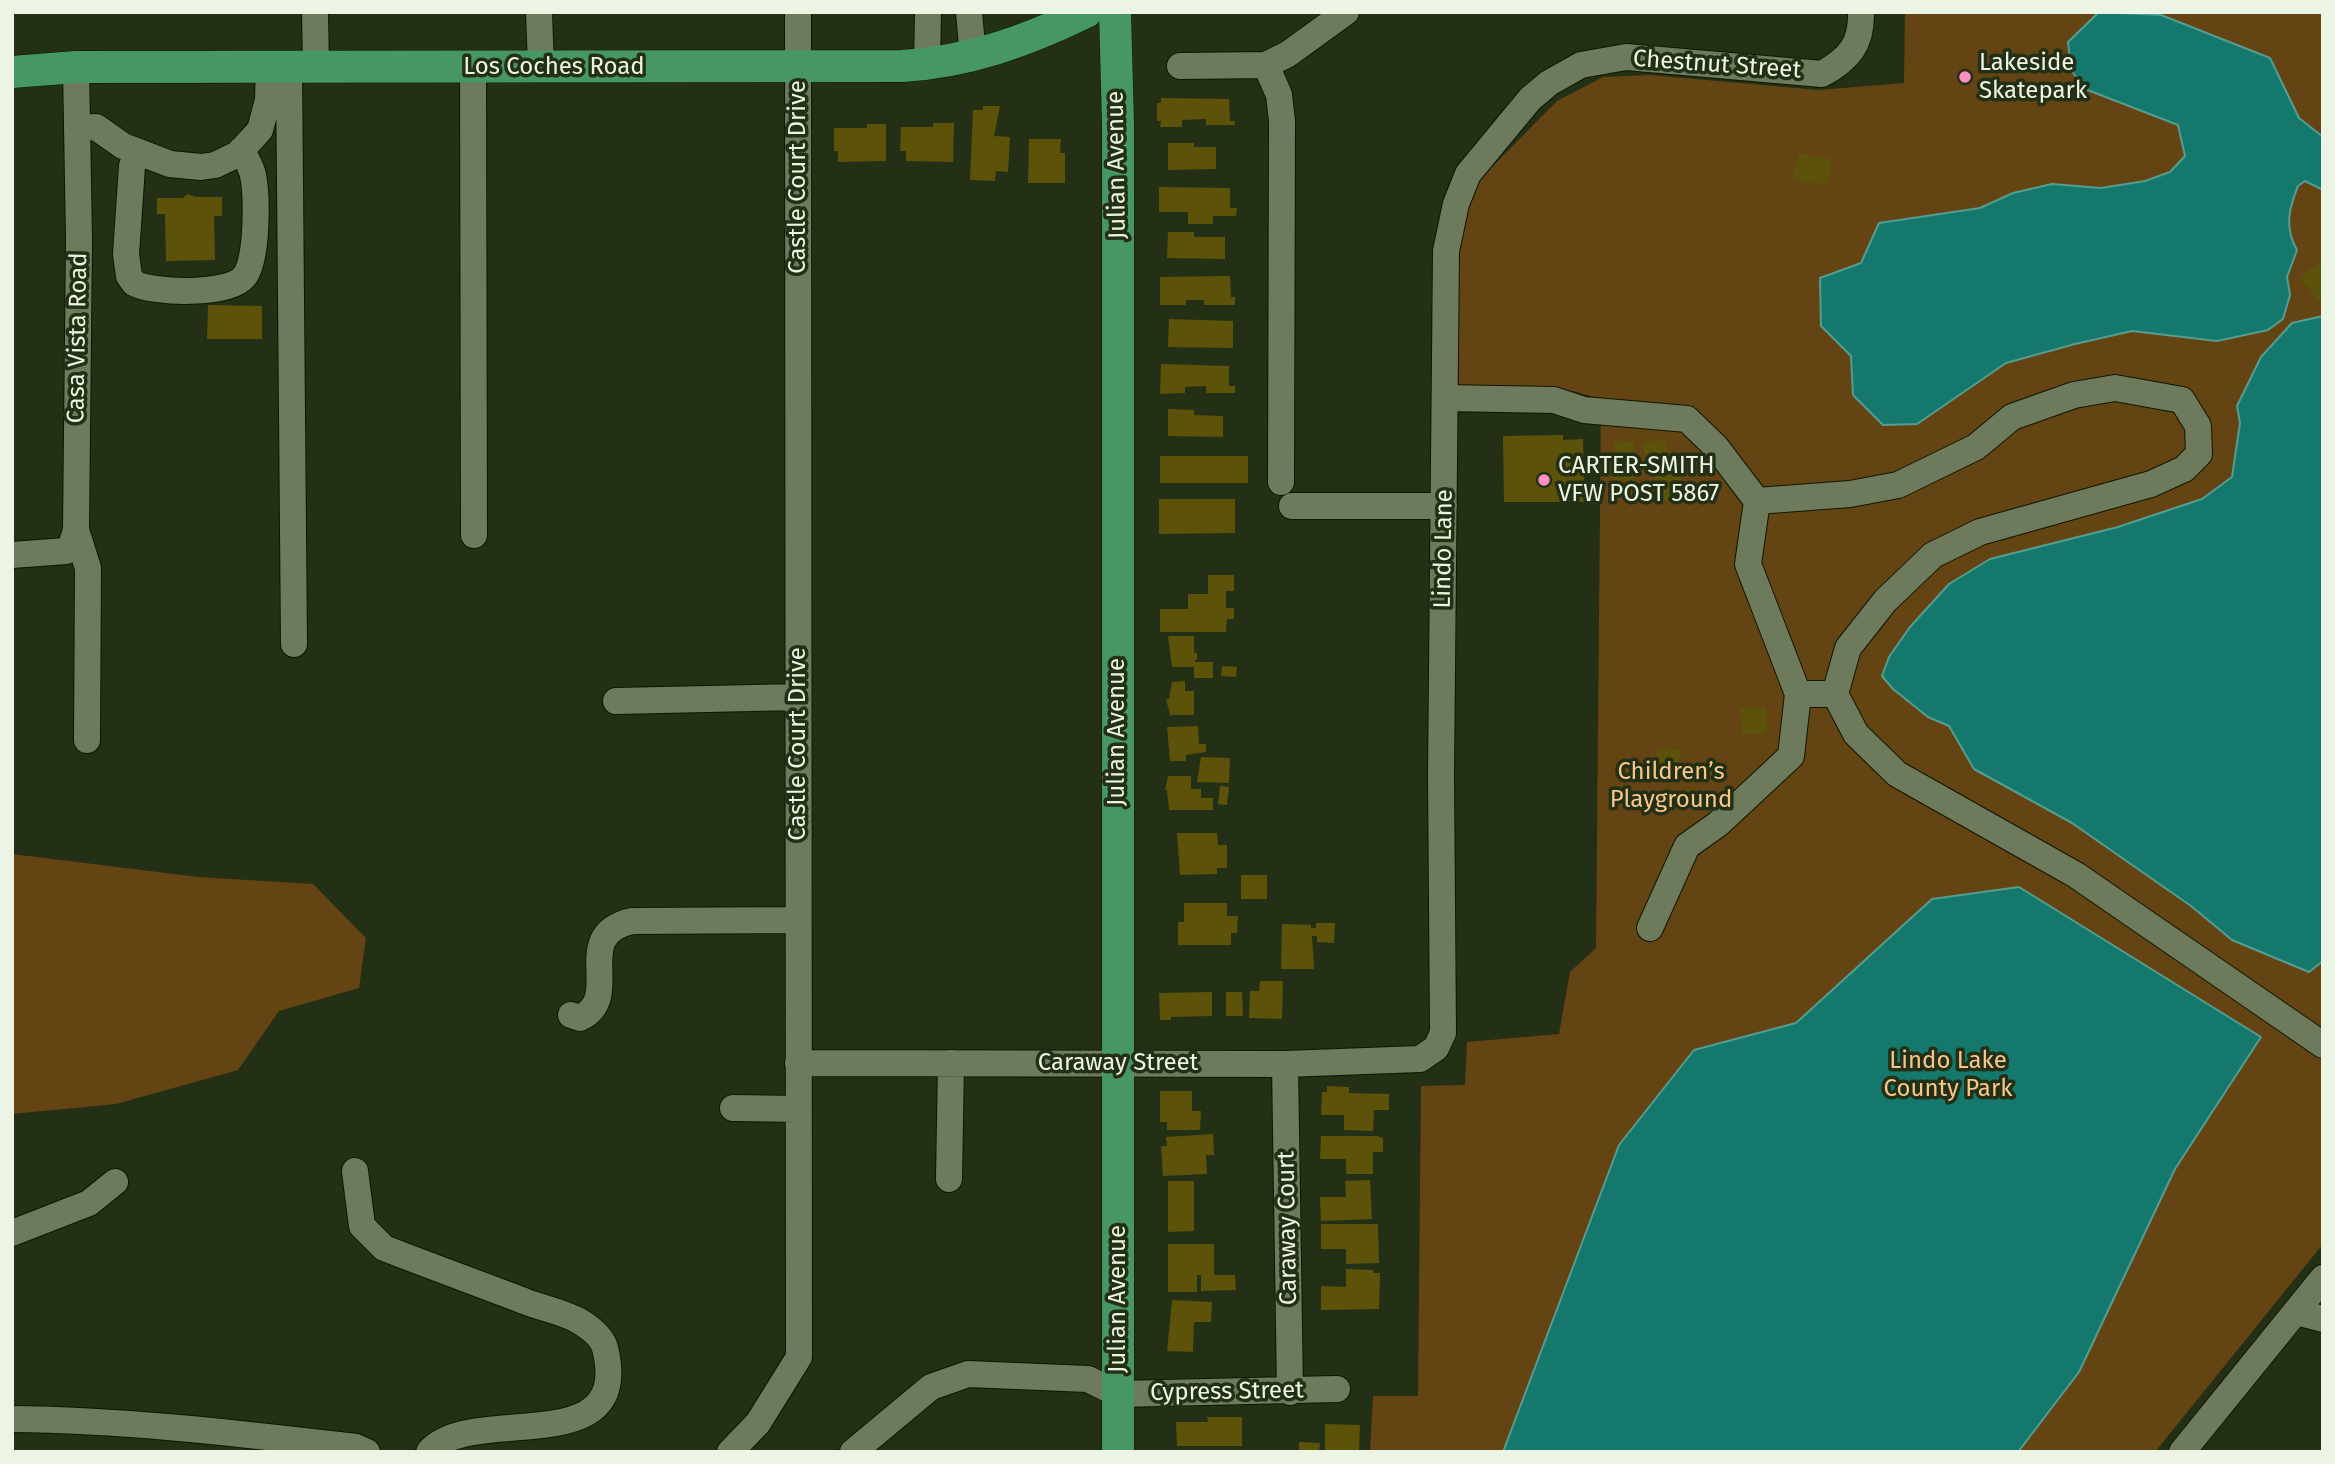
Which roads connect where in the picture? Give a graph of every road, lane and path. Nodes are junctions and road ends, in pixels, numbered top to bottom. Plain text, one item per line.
1 (315, 12) edge
2 (539, 12) edge
3 (798, 12) edge
4 (928, 12) edge
5 (969, 12) edge
6 (1086, 12) edge
7 (1115, 12) edge
8 (1346, 12) edge
9 (1861, 18) edge
10 (973, 57) junction
11 (927, 64) junction
12 (1266, 65) junction
13 (473, 66) junction
14 (1180, 66) dead end
15 (541, 67) junction
16 (798, 67) junction
17 (76, 68) junction
18 (291, 68) junction
19 (12, 72) edge
20 (1549, 83) joint
21 (76, 128) junction
22 (241, 150) junction
23 (138, 153) junction
24 (1445, 398) junction
25 (1757, 500) junction
26 (1444, 506) junction
27 (76, 530) junction
28 (474, 534) dead end
29 (12, 555) edge
30 (294, 644) dead end
31 (1798, 694) junction
32 (1835, 694) junction
33 (798, 697) junction
34 (616, 701) dead end
35 (86, 740) dead end
36 (798, 920) junction
37 (1650, 928) dead end
38 (570, 1015) dead end
39 (2323, 1045) edge
40 (1436, 1048) joint
41 (798, 1063) junction
42 (951, 1063) junction
43 (1117, 1063) junction
44 (1285, 1064) junction
45 (733, 1108) dead end
46 (798, 1109) junction
47 (355, 1171) dead end
48 (949, 1179) dead end
49 (115, 1182) dead end
50 (12, 1233) edge
51 (2323, 1278) edge
52 (2296, 1312) junction
53 (2323, 1319) edge
54 (1337, 1389) dead end
55 (1290, 1392) junction
56 (1118, 1394) junction
57 (12, 1419) edge
58 (367, 1452) edge
59 (429, 1452) edge
60 (730, 1452) edge
61 (853, 1452) edge
62 (1118, 1452) edge
63 (2182, 1452) edge

1 - 18 street
2 - 15 street
3 - 16 street, Castle Court Drive
4 - 11 street
5 - 10 street
6 - 10 main road, Los Coches Road
7 - 43 main road, Julian Avenue
8 - 12 street
9 - 20 street, Chestnut Street
10 - 11 main road, Los Coches Road
11 - 16 main road, Los Coches Road
12 - 14 street
12 - 26 street
13 - 15 main road, Los Coches Road
13 - 18 main road, Los Coches Road
13 - 28 street
15 - 16 main road, Los Coches Road
16 - 33 street, Castle Court Drive
17 - 18 main road, Los Coches Road
17 - 19 main road, Los Coches Road
17 - 21 street, Casa Vista Road
18 - 22 street
18 - 30 street
20 - 24 street, Lindo Lane
21 - 23 street
21 - 27 street, Casa Vista Road
22 - 23 street
22 - 23 street
24 - 25 street
24 - 26 street, Lindo Lane
25 - 31 street
25 - 32 street
26 - 40 street, Lindo Lane
27 - 29 street
27 - 35 street, Casa Vista Road
31 - 32 street
31 - 37 street
32 - 39 street
33 - 34 street
33 - 36 street, Castle Court Drive
36 - 38 street
36 - 41 street, Castle Court Drive
40 - 44 street, Caraway Street
41 - 42 street, Caraway Street
41 - 46 street, Castle Court Drive
42 - 43 street, Caraway Street
42 - 48 street
43 - 44 street, Caraway Street
43 - 56 main road, Julian Avenue
44 - 55 street, Caraway Court
45 - 46 street
46 - 60 street, Castle Court Drive
47 - 59 street
49 - 50 street
51 - 52 street
52 - 53 street
52 - 63 street
54 - 55 street, Cypress Street
55 - 56 street, Cypress Street
56 - 61 street, Cypress Street
56 - 62 main road, Julian Avenue
57 - 58 street

